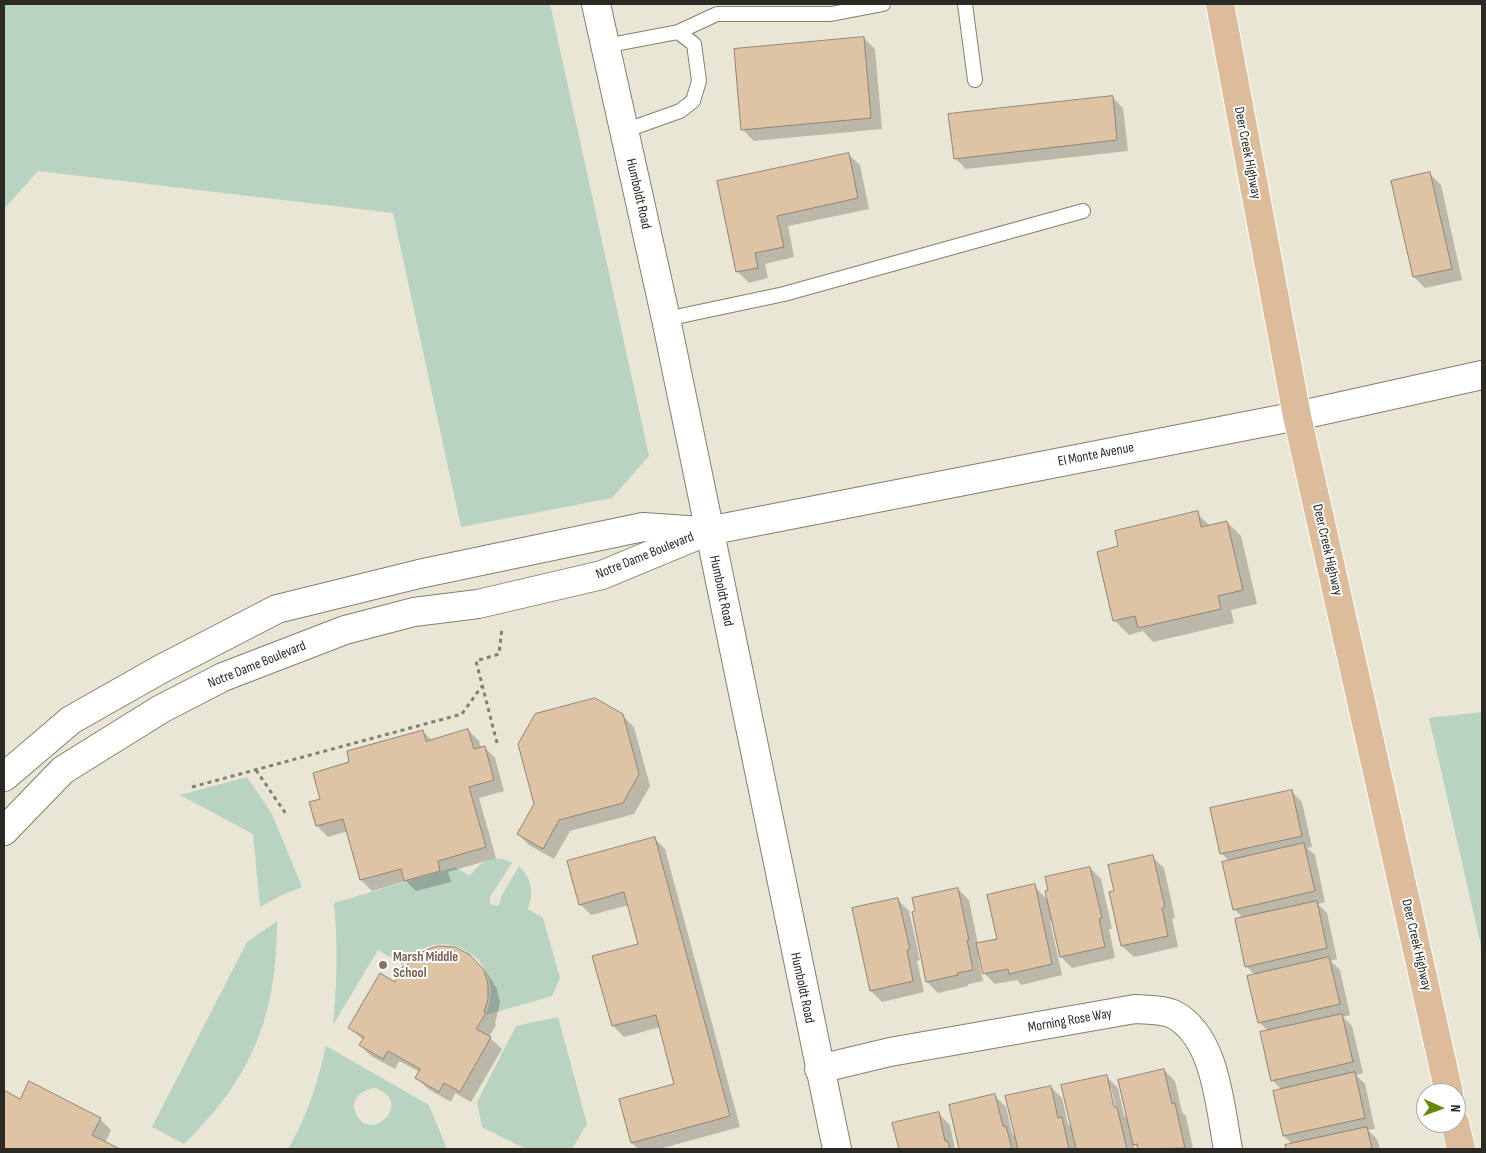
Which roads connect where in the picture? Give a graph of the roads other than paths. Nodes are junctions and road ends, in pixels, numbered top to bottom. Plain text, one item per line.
1 (596, 4) edge
2 (883, 4) edge
3 (965, 4) edge
4 (1220, 4) edge
5 (678, 32) junction
6 (605, 46) junction
7 (975, 80) dead end
8 (624, 131) junction
9 (1083, 211) dead end
10 (666, 319) junction
11 (1482, 374) edge
12 (1297, 416) junction
13 (708, 531) junction
14 (4, 776) edge
15 (4, 831) edge
16 (819, 1069) junction
17 (1447, 1083) edge
18 (1457, 1133) edge
19 (837, 1149) edge
20 (1228, 1149) edge
21 (1461, 1149) edge

1 - 6 street, Humboldt Road
2 - 5 lane
3 - 7 lane
4 - 12 main road, Deer Creek Highway
5 - 6 lane
5 - 8 lane
6 - 8 street, Humboldt Road
8 - 10 street, Humboldt Road
9 - 10 lane
10 - 13 street, Humboldt Road
11 - 12 street, El Monte Avenue
12 - 13 street, El Monte Avenue
12 - 17 main road, Deer Creek Highway
13 - 14 street, Notre Dame Boulevard
13 - 15 street, Notre Dame Boulevard
13 - 16 street, Humboldt Road
16 - 19 street, Humboldt Road
16 - 20 street, Morning Rose Way
18 - 21 main road

